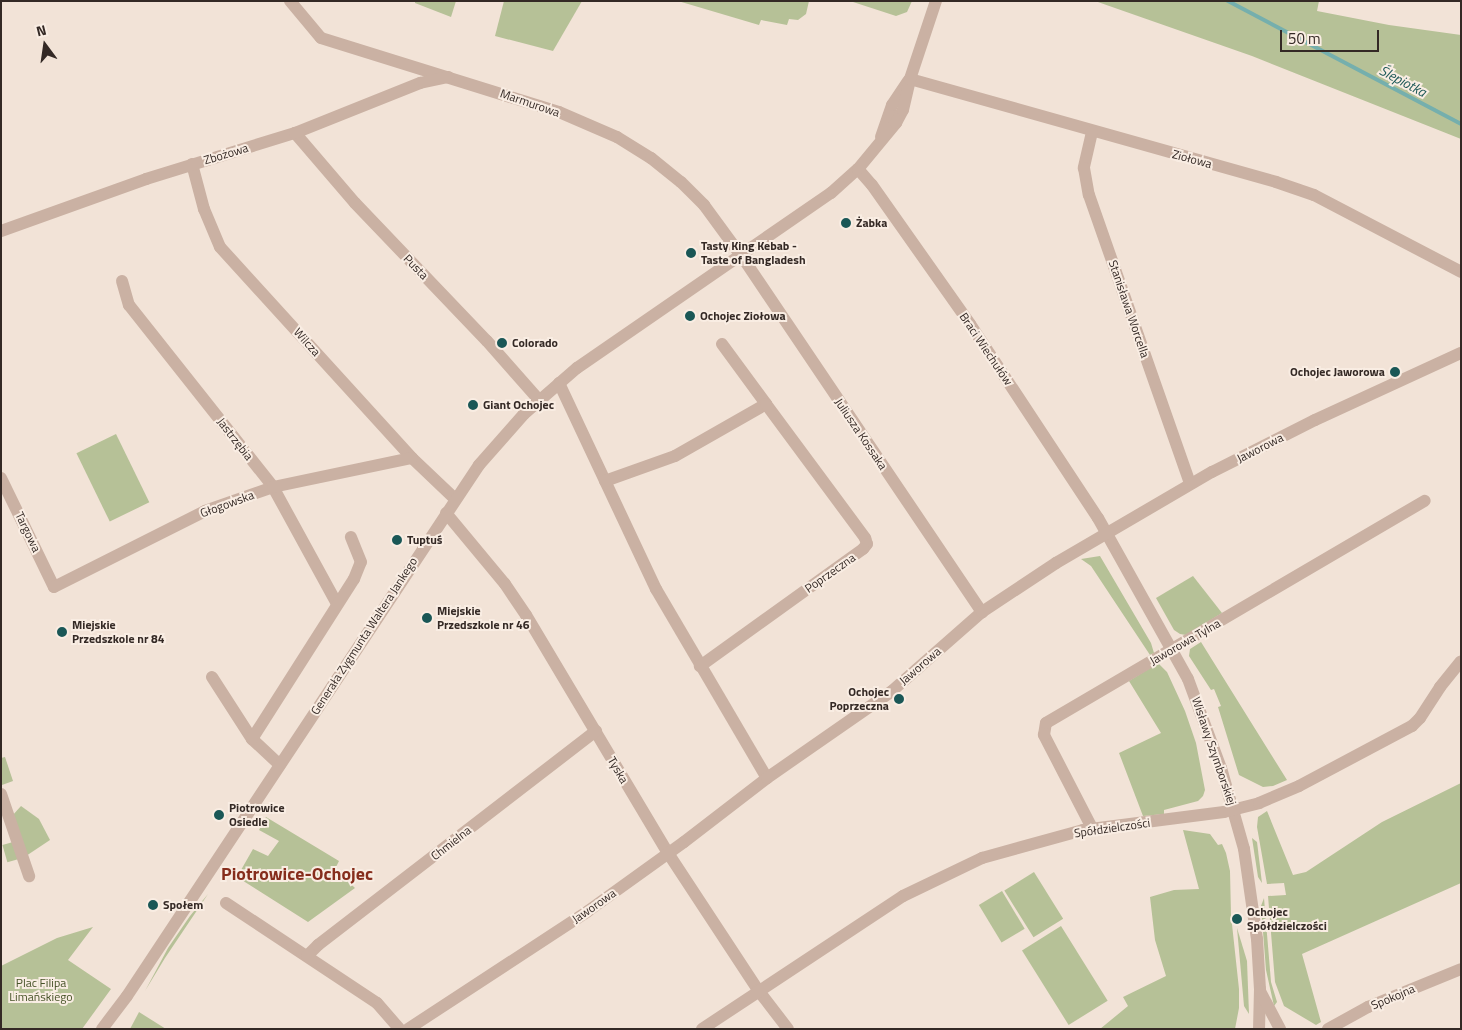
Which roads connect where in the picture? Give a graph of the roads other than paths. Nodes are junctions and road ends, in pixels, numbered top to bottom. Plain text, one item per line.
1 (290, 1) edge
2 (936, 1) edge
3 (450, 77) junction
4 (910, 79) junction
5 (1092, 132) junction
6 (295, 133) junction
7 (192, 164) junction
8 (858, 169) junction
9 (1, 231) edge
10 (741, 255) junction
11 (1461, 272) edge
12 (122, 281) dead end
13 (722, 344) dead end
14 (1461, 353) edge
15 (559, 383) junction
16 (538, 400) junction
17 (766, 404) junction
18 (412, 458) junction
19 (1, 478) edge
20 (605, 481) junction
21 (1190, 484) junction
22 (273, 488) junction
23 (455, 499) junction
24 (1425, 502) dead end
25 (446, 513) junction
26 (1106, 534) junction
27 (351, 537) dead end
28 (54, 587) joint
29 (337, 604) junction
30 (982, 612) junction
31 (1172, 649) junction
32 (1461, 661) edge
33 (700, 666) junction
34 (212, 677) dead end
35 (596, 731) junction
36 (252, 739) junction
37 (280, 764) junction
38 (767, 778) junction
39 (1, 794) edge
40 (1234, 810) junction
41 (1092, 828) junction
42 (668, 853) junction
43 (28, 876) dead end
44 (226, 903) dead end
45 (307, 956) junction
46 (1461, 969) edge
47 (1260, 989) junction
48 (758, 990) junction
49 (127, 996) junction
50 (102, 1029) edge
51 (114, 1029) edge
52 (400, 1029) edge
53 (408, 1029) edge
54 (702, 1029) edge
55 (788, 1029) edge
56 (1258, 1029) edge
57 (1280, 1029) edge
58 (1328, 1029) edge

1 - 3 street, Marmurowa
2 - 4 street, Generała Zygmunta Waltera Jankego
3 - 6 street, Zbożowa
3 - 10 street, Marmurowa
4 - 5 street, Ziołowa
4 - 8 street, Generała Zygmunta Waltera Jankego
5 - 11 street, Ziołowa
5 - 21 street, Stanisława Worcella
6 - 7 street, Zbożowa
6 - 16 street, Pusta
7 - 9 street, Zbożowa
7 - 18 street, Wilcza
8 - 10 street, Generała Zygmunta Waltera Jankego
8 - 26 street, Braci Wiechułów
10 - 15 street, Generała Zygmunta Waltera Jankego
10 - 30 street, Juliusza Kossaka
12 - 22 street, Jastrzębia
13 - 17 street, Poprzeczna
14 - 21 street, Jaworowa
15 - 16 street, Generała Zygmunta Waltera Jankego
15 - 20 street
16 - 23 street, Generała Zygmunta Waltera Jankego
17 - 20 street
17 - 33 street, Poprzeczna
18 - 22 street, Głogowska
18 - 23 street, Wilcza
19 - 28 street, Targowa
20 - 33 street
21 - 26 street, Jaworowa
22 - 28 street, Głogowska
22 - 29 street, Jastrzębia
23 - 25 street, Generała Zygmunta Waltera Jankego
24 - 31 street, Jaworowa Tylna
25 - 35 street, Tyska
25 - 37 street, Generała Zygmunta Waltera Jankego
26 - 30 street, Jaworowa
26 - 31 street, Wisławy Szymborskiej
27 - 29 street
29 - 36 street
30 - 38 street, Jaworowa
31 - 40 street, Wisławy Szymborskiej
31 - 41 street, Jaworowa Tylna
32 - 40 street, Spółdzielczości
33 - 38 street
34 - 36 street
35 - 42 street, Tyska
35 - 45 street, Chmielna
36 - 37 street
37 - 49 street, Generała Zygmunta Waltera Jankego
38 - 42 street, Jaworowa
39 - 43 street
40 - 41 street, Spółdzielczości
40 - 47 street, Wisławy Szymborskiej
41 - 48 street, Spółdzielczości
42 - 48 street, Tyska
42 - 53 street, Jaworowa
44 - 45 street
45 - 52 street
46 - 58 street, Spokojna
47 - 56 street, Wisławy Szymborskiej
47 - 57 street, Wisławy Szymborskiej
48 - 54 street, Spółdzielczości
48 - 55 street, Tyska
49 - 50 street, Generała Zygmunta Waltera Jankego
49 - 51 street, Generała Zygmunta Waltera Jankego

